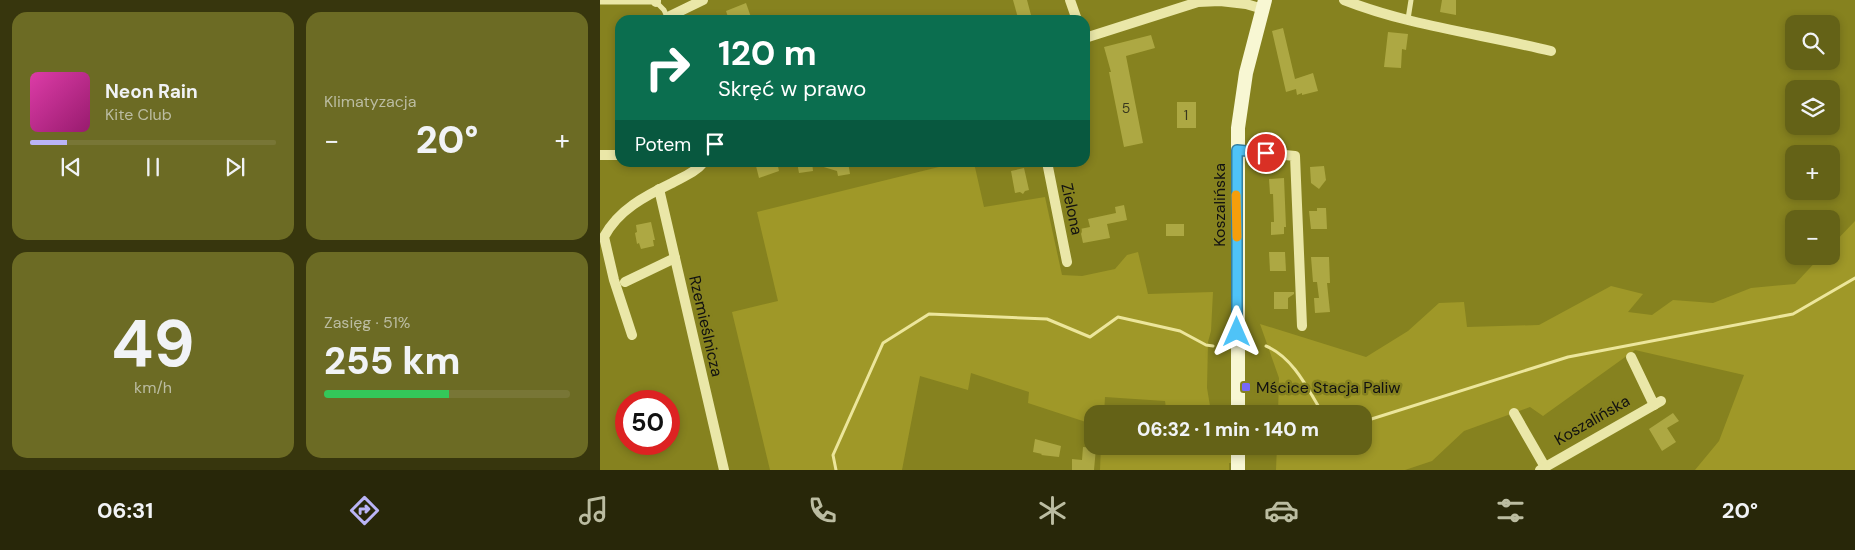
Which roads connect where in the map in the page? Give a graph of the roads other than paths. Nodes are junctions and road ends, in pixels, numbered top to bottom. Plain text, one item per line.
1 (703, 0) edge
2 (1070, 0) edge
3 (1344, 0) edge
4 (1411, 0) edge
5 (656, 1) edge
6 (600, 2) edge
7 (1264, 4) edge
8 (666, 15) edge
9 (674, 15) edge
10 (1075, 15) edge
11 (1408, 19) junction
12 (1090, 36) edge
13 (1551, 52) dead end
14 (1237, 150) junction
15 (600, 155) edge
16 (615, 155) edge
17 (699, 167) edge
18 (1048, 167) edge
19 (659, 189) junction
20 (675, 258) junction
21 (1067, 262) dead end
22 (625, 282) dead end
23 (1302, 326) dead end
24 (632, 335) dead end
25 (1631, 357) dead end
26 (1238, 405) edge
27 (1514, 413) dead end
28 (1238, 455) edge
29 (1542, 469) edge
30 (724, 470) edge
31 (1238, 470) edge

1 - 9 street
2 - 10 street
3 - 11 street
4 - 11 lane
5 - 6 lane
5 - 8 lane
7 - 12 street
7 - 14 main road, Koszalińska
11 - 13 street
14 - 23 street
14 - 26 main road, Koszalińska
15 - 16 street
17 - 19 street
18 - 21 street, Zielona
19 - 20 street, Rzemieślnicza
19 - 24 street
20 - 22 street
20 - 30 street, Rzemieślnicza
25 - 29 street, Koszalińska
27 - 29 street
28 - 31 main road

